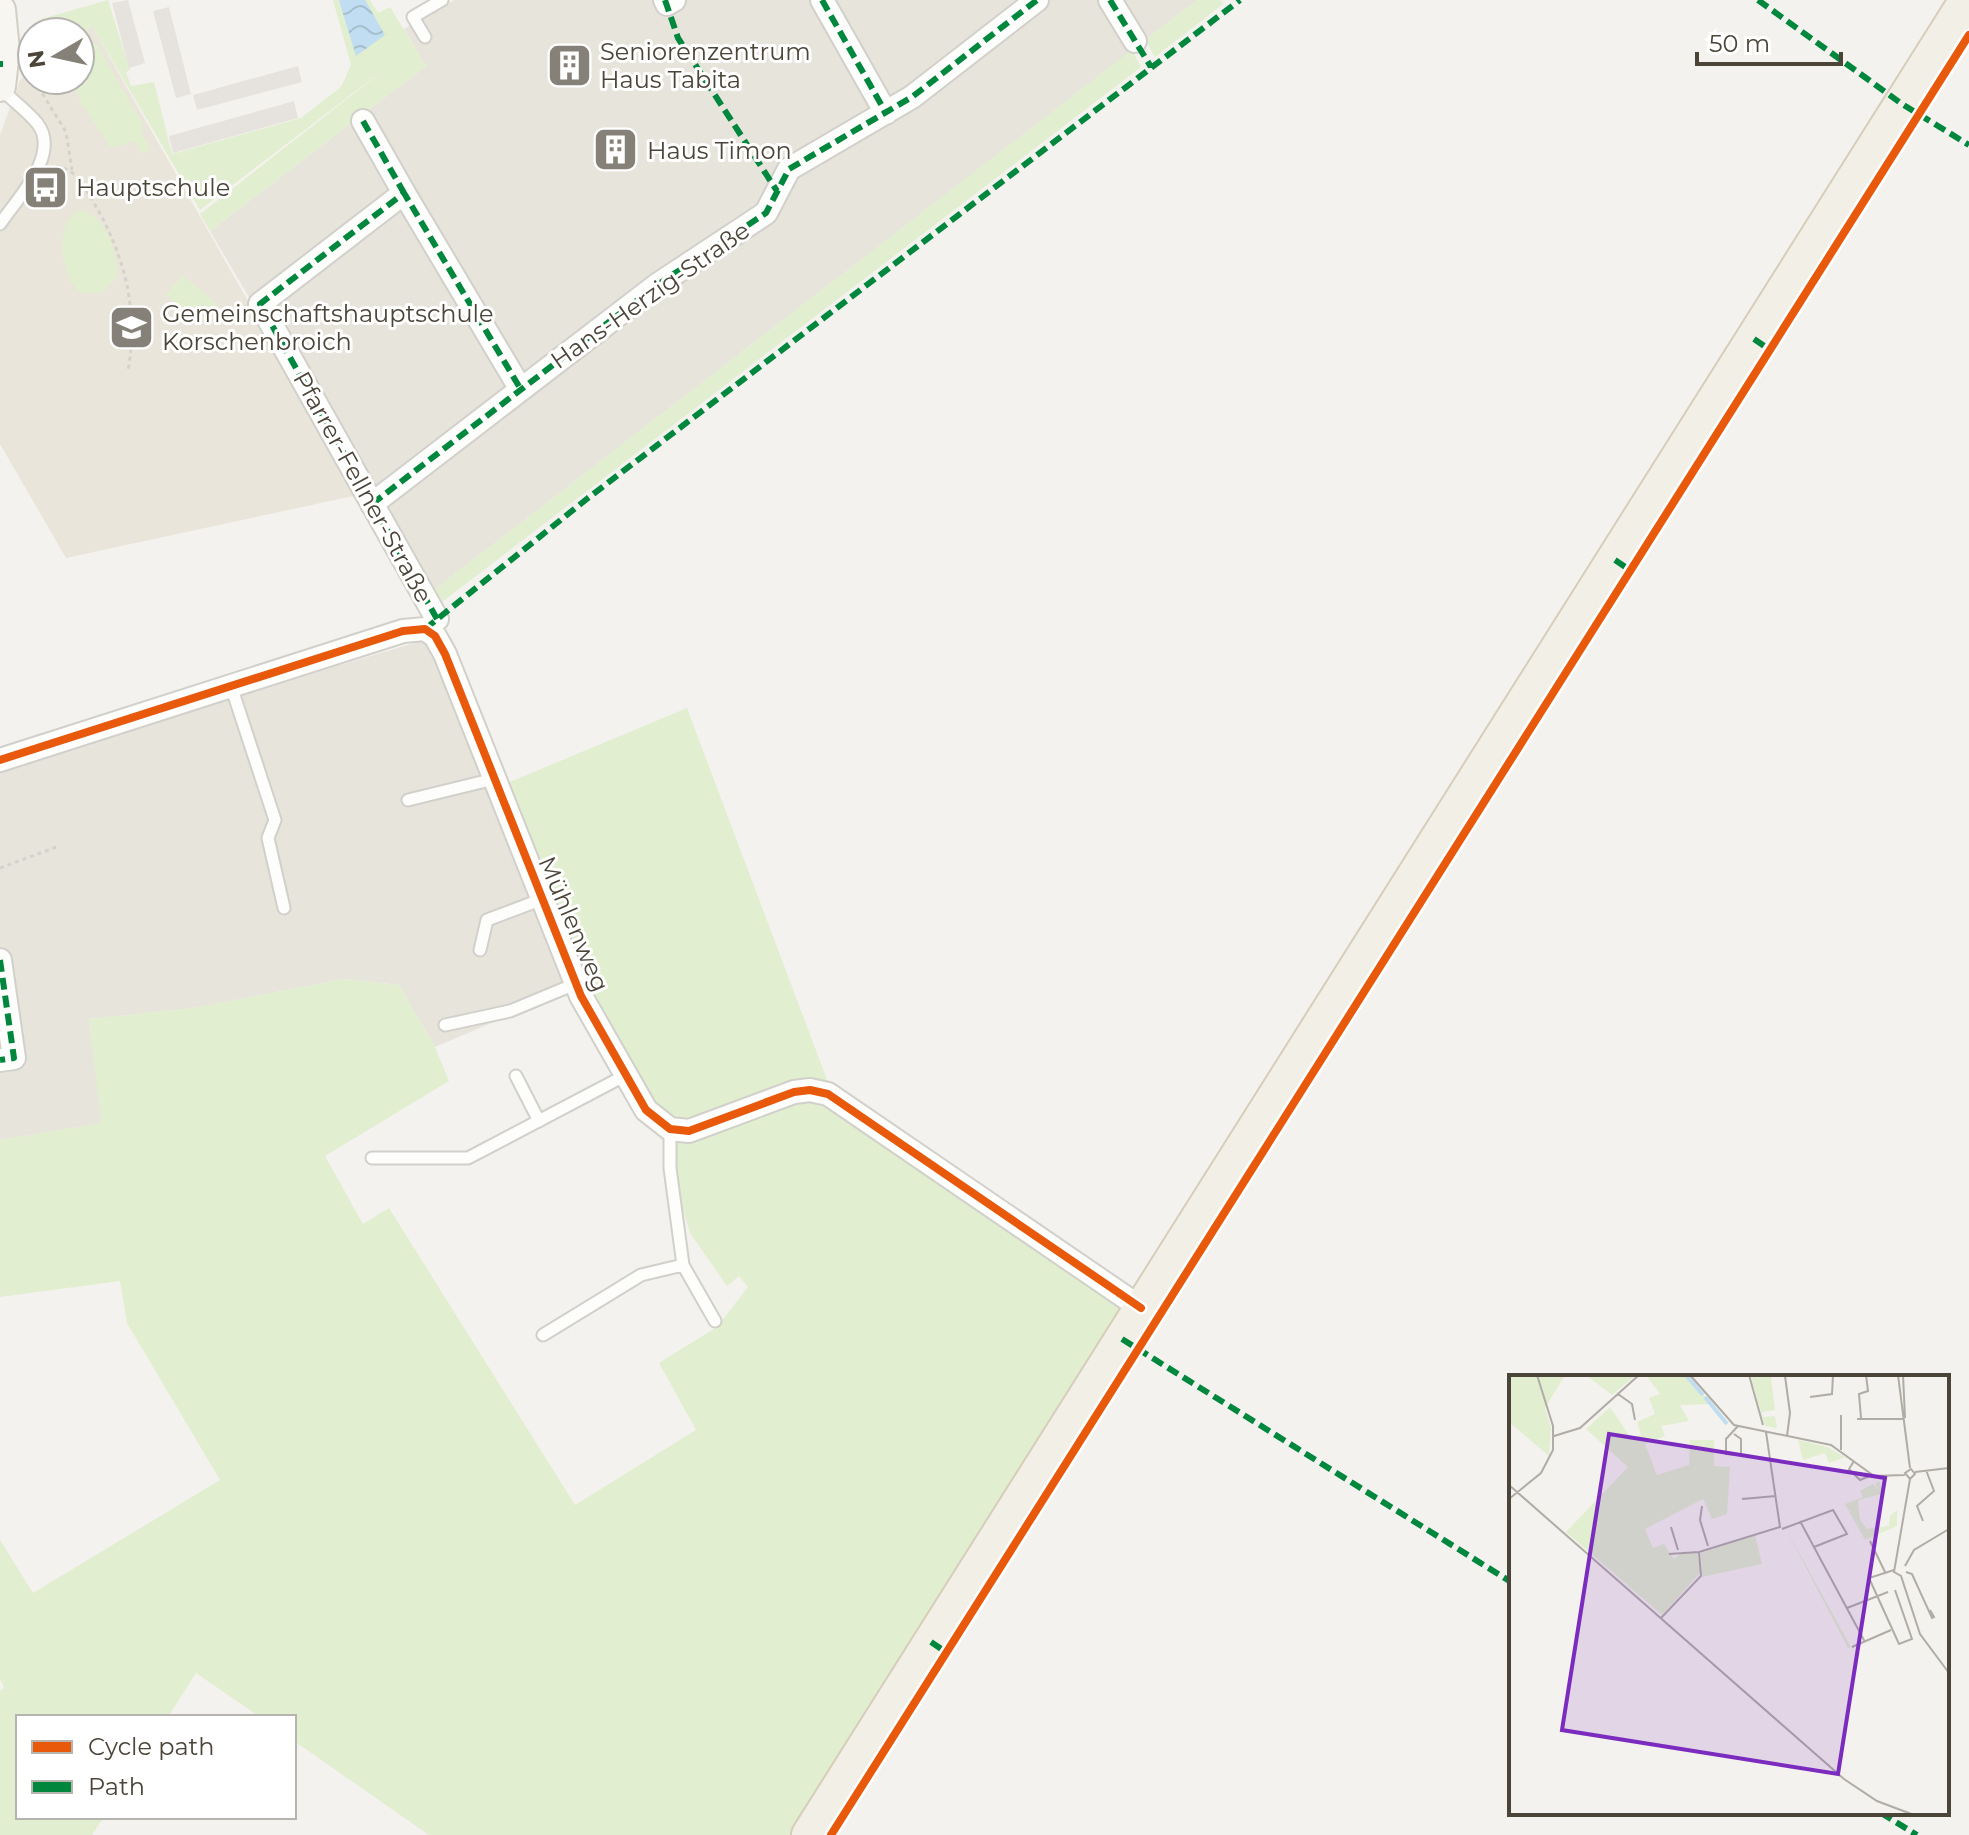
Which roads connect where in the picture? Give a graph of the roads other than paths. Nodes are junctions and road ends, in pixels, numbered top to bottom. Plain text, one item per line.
1 (442, 0) edge
2 (665, 0) edge
3 (674, 0) edge
4 (822, 0) edge
5 (1037, 0) edge
6 (1110, 0) edge
7 (1967, 0) edge
8 (0, 10) edge
9 (425, 37) dead end
10 (1135, 41) dead end
11 (0, 87) edge
12 (886, 113) junction
13 (363, 121) dead end
14 (404, 193) junction
15 (0, 224) edge
16 (520, 388) junction
17 (372, 504) junction
18 (437, 619) dead end
19 (231, 686) junction
20 (0, 760) edge
21 (494, 779) junction
22 (408, 800) dead end
23 (540, 900) junction
24 (284, 908) dead end
25 (480, 950) dead end
26 (0, 960) edge
27 (575, 984) junction
28 (445, 1025) dead end
29 (0, 1060) edge
30 (626, 1075) junction
31 (516, 1076) dead end
32 (539, 1121) junction
33 (670, 1129) junction
34 (372, 1158) dead end
35 (683, 1265) junction
36 (1141, 1308) junction
37 (715, 1321) dead end
38 (543, 1335) dead end
39 (809, 1835) edge

1 - 9 lane
2 - 3 street
4 - 12 street
5 - 12 street, Hans-Herzig-Straße
6 - 10 street
7 - 36 main road
8 - 11 street
11 - 15 lane
12 - 16 street, Hans-Herzig-Straße
13 - 14 street
14 - 16 street
14 - 17 street, Pfarrer-Fellner-Straße
16 - 17 street, Hans-Herzig-Straße
17 - 18 street, Pfarrer-Fellner-Straße
19 - 20 street, Mühlenweg
19 - 21 street, Mühlenweg
19 - 24 lane
21 - 22 lane
21 - 23 street, Mühlenweg
23 - 25 lane
23 - 27 street, Mühlenweg
26 - 29 street
27 - 28 lane
27 - 30 street, Mühlenweg
30 - 32 lane
30 - 33 street, Mühlenweg
31 - 32 lane
32 - 34 lane
33 - 35 lane
33 - 36 street
35 - 37 lane
35 - 38 lane
36 - 39 main road

